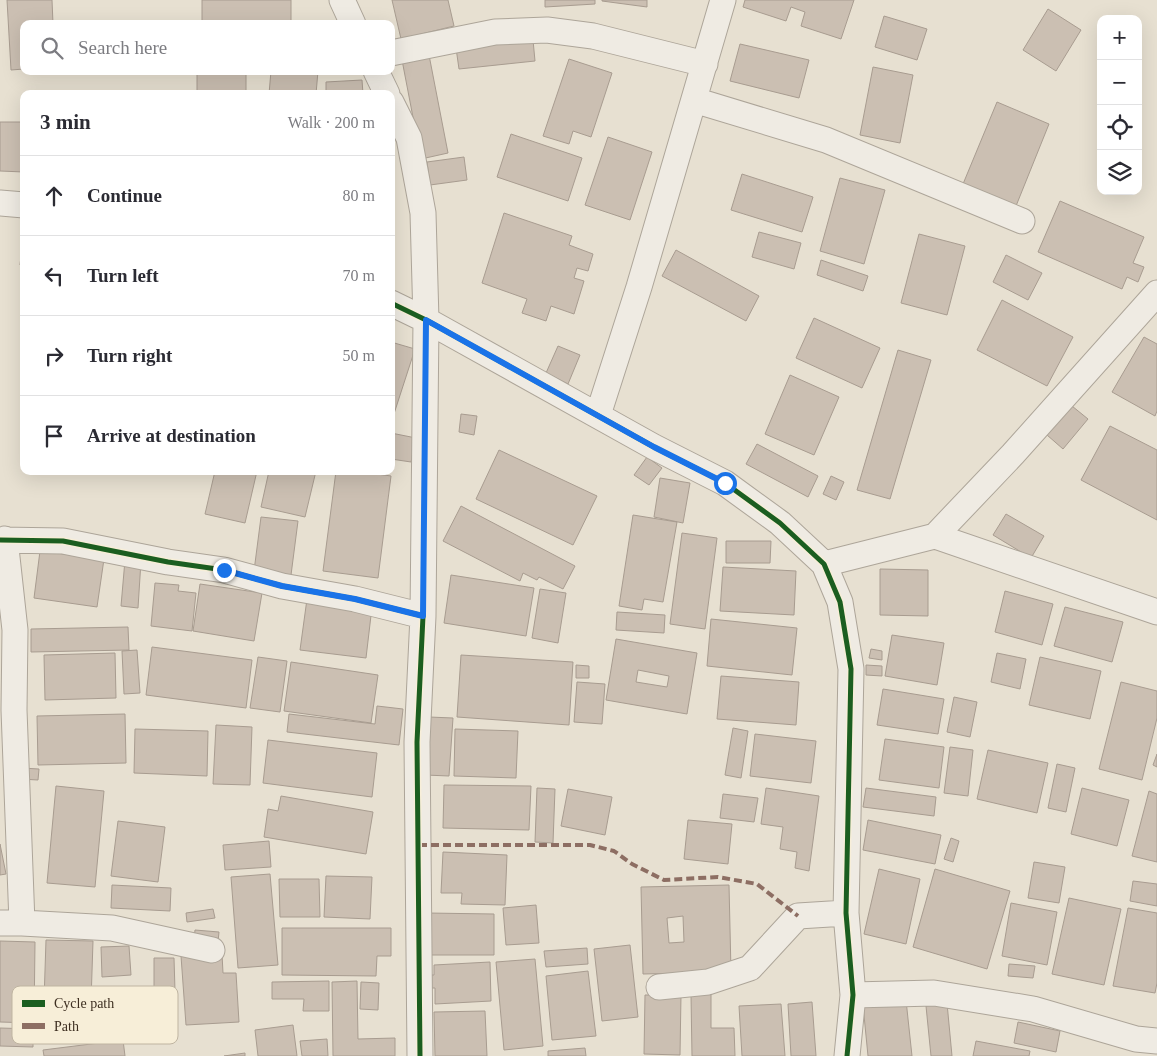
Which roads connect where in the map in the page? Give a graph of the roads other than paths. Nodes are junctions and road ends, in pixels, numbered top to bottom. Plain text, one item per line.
1 (342, 0) edge
2 (723, 0) edge
3 (352, 20) edge
4 (395, 51) edge
5 (705, 64) junction
6 (378, 75) edge
7 (385, 90) edge
8 (694, 100) junction
9 (395, 110) edge
10 (0, 203) edge
11 (20, 205) edge
12 (1022, 221) dead end
13 (1157, 293) edge
14 (395, 305) edge
15 (426, 320) junction
16 (598, 415) junction
17 (935, 536) junction
18 (2, 539) edge
19 (824, 564) junction
20 (1157, 612) edge
21 (423, 616) junction
22 (846, 913) junction
23 (11, 923) edge
24 (212, 950) dead end
25 (659, 987) dead end
26 (853, 995) junction
27 (1142, 1045) edge
28 (420, 1056) edge
29 (847, 1056) edge

1 - 3 street
2 - 5 street
4 - 5 street
5 - 8 street
6 - 7 street
8 - 12 street
8 - 16 street
9 - 15 street
10 - 11 street
13 - 17 street
14 - 15 street
15 - 16 street
15 - 21 street
16 - 19 street
17 - 19 street
17 - 20 street
18 - 21 street
18 - 23 street
19 - 22 street
21 - 28 street
22 - 25 street
22 - 26 street
23 - 24 street
26 - 27 street
26 - 29 street

